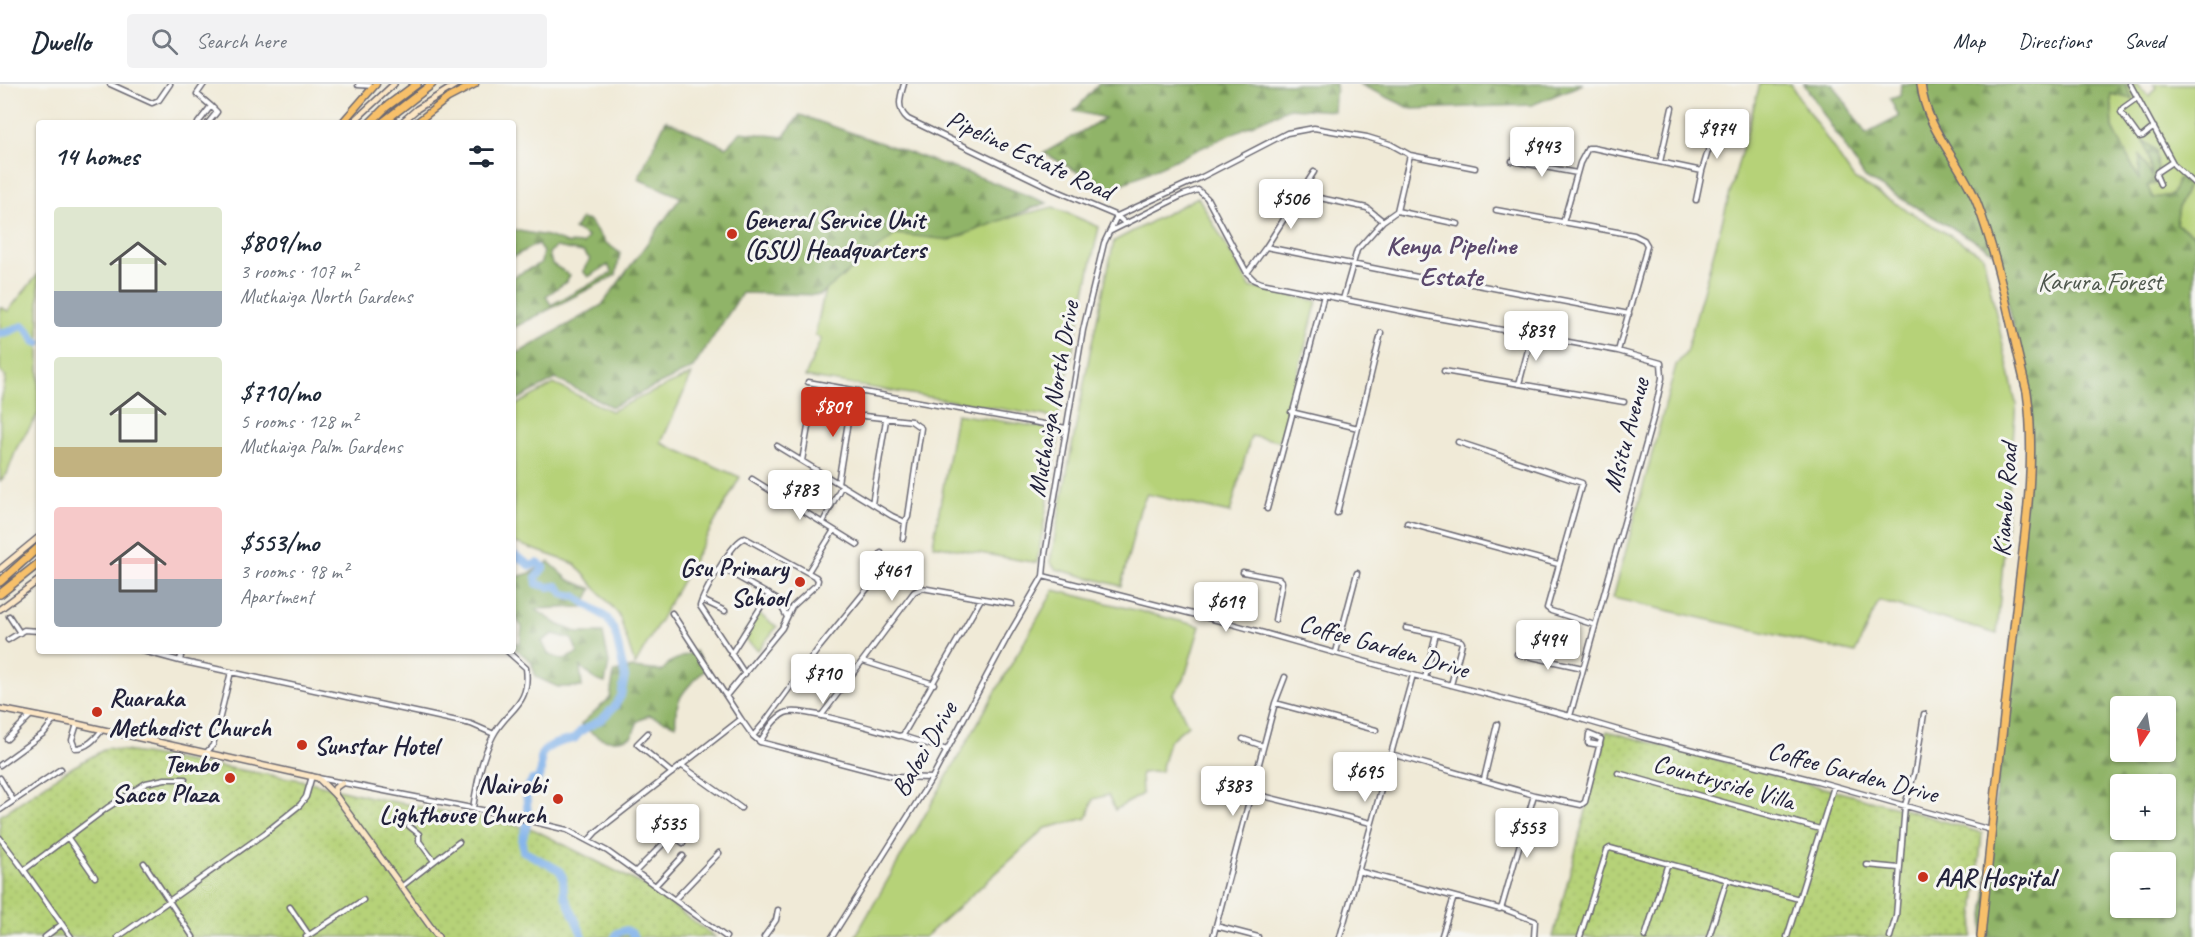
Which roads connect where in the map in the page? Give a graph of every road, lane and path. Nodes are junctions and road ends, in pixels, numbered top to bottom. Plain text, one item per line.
1 (110, 84) edge
2 (170, 84) edge
3 (204, 84) edge
4 (394, 84) edge
5 (417, 84) edge
6 (432, 84) edge
7 (457, 84) edge
8 (475, 84) edge
9 (904, 84) edge
10 (1922, 84) edge
11 (2130, 84) edge
12 (358, 85) edge
13 (375, 85) edge
14 (367, 94) junction
15 (2137, 98) junction
16 (211, 106) junction
17 (1672, 108) dead end
18 (1719, 114) dead end
19 (200, 120) edge
20 (210, 120) edge
21 (345, 120) edge
22 (355, 120) edge
23 (373, 120) edge
24 (386, 120) edge
25 (404, 120) edge
26 (420, 120) edge
27 (2154, 127) junction
28 (1410, 155) junction
29 (1512, 161) dead end
30 (1660, 162) junction
31 (2172, 162) junction
32 (1475, 168) dead end
33 (1702, 171) junction
34 (1314, 172) dead end
35 (1577, 173) junction
36 (2160, 184) dead end
37 (2195, 184) edge
38 (1301, 194) junction
39 (1696, 200) dead end
40 (1496, 210) dead end
41 (1397, 211) junction
42 (1117, 216) junction
43 (1383, 221) junction
44 (1563, 223) junction
45 (1126, 224) junction
46 (1458, 224) dead end
47 (1111, 231) junction
48 (1266, 247) junction
49 (1353, 263) junction
50 (1247, 273) junction
51 (1433, 280) dead end
52 (1462, 282) dead end
53 (1324, 295) junction
54 (1343, 299) junction
55 (1629, 314) junction
56 (1381, 333) dead end
57 (1532, 335) junction
58 (1618, 351) junction
59 (1444, 371) dead end
60 (808, 382) dead end
61 (1519, 384) junction
62 (853, 390) junction
63 (1624, 402) dead end
64 (1291, 412) junction
65 (848, 415) junction
66 (864, 416) dead end
67 (886, 420) junction
68 (1066, 428) junction
69 (1358, 428) junction
70 (1458, 442) dead end
71 (777, 446) dead end
72 (802, 461) junction
73 (752, 479) dead end
74 (840, 484) junction
75 (872, 504) junction
76 (1268, 509) dead end
77 (1337, 513) dead end
78 (823, 522) junction
79 (905, 522) junction
80 (1407, 523) dead end
81 (834, 530) junction
82 (903, 538) dead end
83 (36, 539) edge
84 (858, 545) dead end
85 (36, 550) edge
86 (881, 553) dead end
87 (1558, 564) junction
88 (36, 565) edge
89 (720, 567) junction
90 (0, 569) edge
91 (808, 572) junction
92 (1243, 572) dead end
93 (1357, 573) dead end
94 (1043, 576) junction
95 (0, 582) edge
96 (36, 582) edge
97 (0, 594) edge
98 (769, 594) junction
99 (981, 599) junction
100 (702, 600) junction
101 (1012, 604) dead end
102 (0, 609) edge
103 (725, 611) dead end
104 (672, 614) dead end
105 (9, 616) dead end
106 (788, 618) junction
107 (1275, 620) dead end
108 (1595, 625) junction
109 (1406, 628) dead end
110 (36, 631) edge
111 (20, 633) junction
112 (1436, 634) junction
113 (8, 640) dead end
114 (1336, 652) junction
115 (154, 654) edge
116 (181, 654) edge
117 (510, 654) edge
118 (731, 654) junction
119 (1518, 654) dead end
120 (180, 661) junction
121 (862, 661) junction
122 (1583, 668) junction
123 (231, 672) junction
124 (745, 674) junction
125 (1413, 675) junction
126 (1285, 677) dead end
127 (1425, 678) junction
128 (933, 684) junction
129 (1451, 685) junction
130 (726, 696) junction
131 (1275, 703) junction
132 (0, 709) edge
133 (1924, 714) dead end
134 (31, 715) junction
135 (821, 716) junction
136 (1570, 716) junction
137 (741, 719) junction
138 (54, 720) junction
139 (77, 724) junction
140 (1497, 724) dead end
141 (102, 730) junction
142 (1376, 730) dead end
143 (648, 733) dead end
144 (494, 734) junction
145 (753, 736) junction
146 (900, 736) junction
147 (7, 739) dead end
148 (1242, 739) dead end
149 (760, 742) junction
150 (213, 745) junction
151 (1600, 745) dead end
152 (1263, 746) junction
153 (947, 750) junction
154 (205, 754) junction
155 (1391, 754) junction
156 (220, 757) junction
157 (0, 765) edge
158 (681, 765) junction
159 (61, 769) dead end
160 (1618, 772) dead end
161 (672, 773) junction
162 (315, 777) junction
163 (0, 778) edge
164 (185, 778) dead end
165 (932, 778) junction
166 (1484, 779) junction
167 (342, 783) junction
168 (1834, 786) junction
169 (1251, 793) junction
170 (1534, 795) junction
171 (336, 796) junction
172 (13, 800) junction
173 (1905, 805) junction
174 (473, 808) junction
175 (741, 808) dead end
176 (0, 810) edge
177 (684, 823) dead end
178 (1371, 823) junction
179 (409, 826) dead end
180 (1820, 829) junction
181 (1992, 830) junction
182 (672, 835) junction
183 (0, 838) edge
184 (68, 838) junction
185 (588, 841) junction
186 (459, 842) dead end
187 (683, 843) dead end
188 (719, 852) dead end
189 (683, 856) dead end
190 (434, 861) junction
191 (1668, 863) junction
192 (144, 864) dead end
193 (1867, 865) dead end
194 (1899, 868) junction
195 (24, 870) junction
196 (636, 871) junction
197 (1358, 871) junction
198 (95, 877) dead end
199 (1727, 879) junction
200 (656, 885) junction
201 (400, 887) junction
202 (1454, 897) junction
203 (675, 899) junction
204 (1799, 899) junction
205 (363, 900) dead end
206 (169, 902) junction
207 (290, 907) dead end
208 (1500, 909) junction
209 (778, 910) dead end
210 (62, 924) junction
211 (1216, 926) junction
212 (1442, 935) dead end
213 (308, 936) edge
214 (45, 937) edge
215 (72, 937) edge
216 (118, 937) edge
217 (193, 937) edge
218 (438, 937) edge
219 (726, 937) edge
220 (764, 937) edge
221 (832, 937) edge
222 (1213, 937) edge
223 (1258, 937) edge
224 (1340, 937) edge
225 (1534, 937) edge
226 (1580, 937) edge
227 (1646, 937) edge
228 (1709, 937) edge
229 (1787, 937) edge
230 (1890, 937) edge
231 (1981, 937) edge

1 - 2 street
3 - 16 street
4 - 22 street
5 - 23 highway
6 - 24 highway
7 - 25 street
8 - 26 main road
9 - 42 street, Pipeline Estate Road
10 - 181 highway, Kiambu Road
11 - 15 street
12 - 13 street
12 - 14 street
13 - 14 main road
14 - 21 main road
15 - 27 street
15 - 27 street
16 - 19 street
16 - 20 street
17 - 30 street
18 - 33 street
27 - 31 street
28 - 32 street, Pipeline Estate Road
28 - 41 street
28 - 42 street, Pipeline Estate Road
29 - 35 street
30 - 33 street
30 - 35 street
31 - 36 street
31 - 37 street
33 - 39 street
34 - 38 street
35 - 44 street
38 - 43 street
38 - 48 street
40 - 44 street
41 - 43 street
41 - 46 street
42 - 45 street
42 - 47 street
43 - 49 street
44 - 55 street
45 - 47 street
45 - 50 street
47 - 68 street, Muthaiga North Drive
48 - 49 street
48 - 50 street
49 - 51 street
49 - 54 street
50 - 53 street, Msitu Avenue
52 - 55 street
53 - 54 street, Msitu Avenue
53 - 64 street
54 - 57 street, Msitu Avenue
55 - 58 street
56 - 69 street
57 - 58 street, Msitu Avenue
57 - 61 street
58 - 108 street, Msitu Avenue
59 - 61 street
60 - 62 street
61 - 63 street
62 - 65 street
62 - 68 street
64 - 69 street
64 - 76 street
65 - 72 street
65 - 74 street
66 - 67 street
67 - 75 street
67 - 79 street
68 - 94 street, Muthaiga North Drive
69 - 77 street
70 - 87 street
71 - 72 street
72 - 74 street
73 - 78 street
74 - 75 street
74 - 78 street
75 - 79 street
78 - 81 street
79 - 82 street
80 - 87 street
81 - 84 street
81 - 91 street
83 - 90 street
85 - 95 highway
86 - 145 street
87 - 108 street
88 - 97 highway
89 - 91 street
89 - 98 street
89 - 100 street
91 - 106 street
92 - 107 street
93 - 114 street
94 - 114 street, Coffee Garden Drive
94 - 153 street, Balozi Drive
96 - 102 street
98 - 106 street
98 - 118 street
99 - 101 street
99 - 121 street
99 - 128 street
100 - 103 street
100 - 118 street
104 - 130 street
105 - 111 street
106 - 124 street
108 - 122 street, Msitu Avenue
109 - 112 street
110 - 111 street
111 - 113 street
112 - 127 street
112 - 129 street
114 - 125 street, Coffee Garden Drive
115 - 120 street
116 - 120 street
117 - 144 street
118 - 124 street
119 - 122 street
120 - 123 street
121 - 128 street
121 - 135 street
122 - 136 street, Msitu Avenue
123 - 144 street
123 - 150 street
124 - 130 street
125 - 127 street, Coffee Garden Drive
125 - 155 street
126 - 131 street
127 - 129 street, Coffee Garden Drive
128 - 146 street
129 - 136 street, Coffee Garden Drive
130 - 137 street
131 - 142 street
131 - 152 street
132 - 134 street
133 - 173 street
134 - 138 street
134 - 147 street
135 - 146 street
135 - 149 street
136 - 168 street, Coffee Garden Drive
137 - 145 street
137 - 158 street
138 - 139 street
138 - 157 street
139 - 141 street
139 - 141 street
140 - 166 street
141 - 154 street
143 - 161 street
144 - 174 street
145 - 149 street
146 - 153 street
148 - 152 street
149 - 165 street
150 - 154 street
150 - 156 street
151 - 170 street
152 - 169 street
153 - 165 street, Balozi Drive
154 - 156 street
155 - 166 street
155 - 178 street
156 - 162 street
158 - 161 street
158 - 175 street
159 - 172 street
160 - 180 street, Countryside Villa
161 - 185 street
162 - 167 street
162 - 171 street
162 - 206 street
163 - 172 street
164 - 184 street
165 - 221 street, Balozi Drive
166 - 170 street
167 - 171 street
167 - 174 street
168 - 173 street, Coffee Garden Drive
168 - 180 street, Countryside Villa
169 - 178 street
169 - 211 street
170 - 208 street
171 - 201 street
172 - 176 street
173 - 181 street, Coffee Garden Drive
173 - 194 street
174 - 185 street
177 - 182 street
178 - 197 street
179 - 190 street
180 - 204 street, Countryside Villa
181 - 231 highway, Kiambu Road
182 - 187 street
182 - 196 street
183 - 195 street
184 - 195 street
184 - 198 street
185 - 196 street
186 - 190 street
188 - 203 street
189 - 200 street
190 - 201 street
191 - 199 street
191 - 226 street
191 - 227 street
192 - 206 street
193 - 194 street
194 - 230 street
195 - 210 street
196 - 200 street
197 - 202 street
197 - 224 street
199 - 204 street
199 - 228 street
200 - 203 street
201 - 218 street
202 - 208 street
202 - 212 street
203 - 219 street
204 - 229 street, Countryside Villa
205 - 213 street
206 - 216 street
206 - 217 street
207 - 213 street
208 - 225 street
209 - 220 street
210 - 214 street
210 - 215 street
211 - 222 street
211 - 223 street

